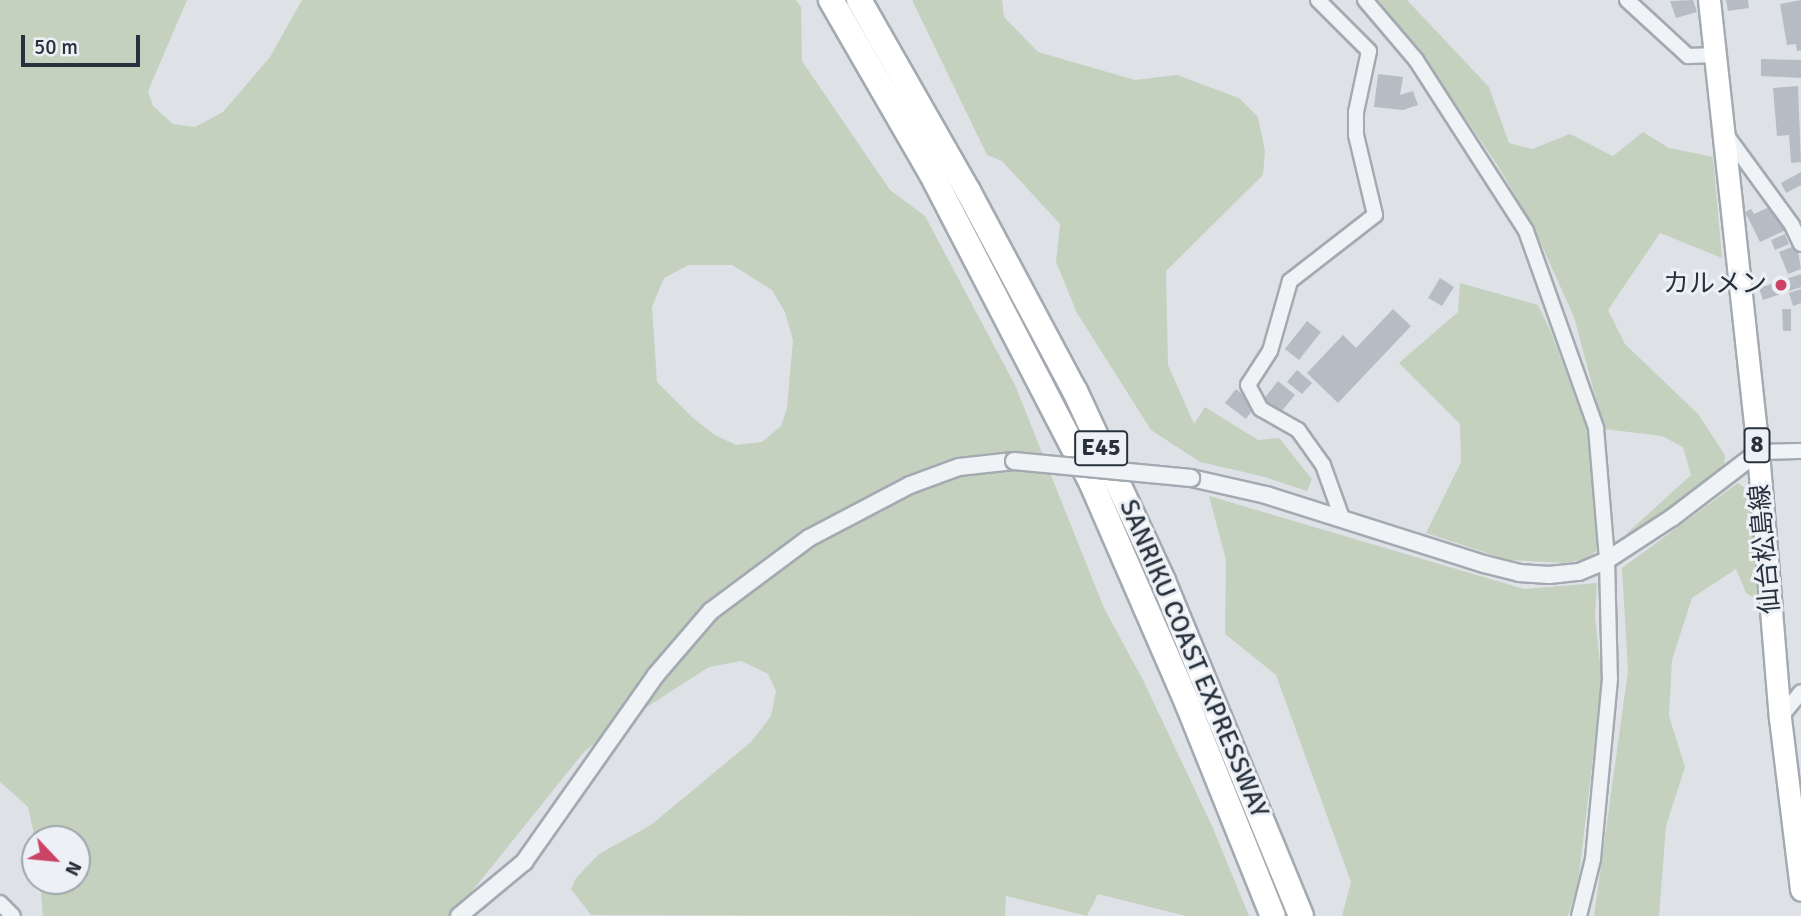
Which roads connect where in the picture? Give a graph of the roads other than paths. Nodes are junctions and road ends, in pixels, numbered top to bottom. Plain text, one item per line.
1 (1318, 0) edge
2 (1365, 0) edge
3 (1627, 0) edge
4 (1709, 0) edge
5 (840, 4) edge
6 (1716, 55) junction
7 (1724, 132) junction
8 (1801, 244) edge
9 (1801, 451) edge
10 (1758, 452) junction
11 (1342, 518) junction
12 (1607, 560) junction
13 (1801, 692) edge
14 (1780, 718) junction
15 (1801, 890) edge
16 (0, 903) edge
17 (13, 916) edge
18 (459, 916) edge
19 (1273, 916) edge
20 (1301, 916) edge
21 (1580, 916) edge

1 - 11 street
2 - 12 street
3 - 6 street
4 - 6 main road, 仙台松島線 / 8
5 - 19 highway, SANRIKU COAST EXPRESSWAY / E45
5 - 20 highway, SANRIKU COAST EXPRESSWAY / E45
6 - 7 main road, 仙台松島線 / 8
7 - 8 street
7 - 10 main road, 仙台松島線 / 8
9 - 10 street
10 - 12 street
10 - 14 main road, 仙台松島線 / 8
11 - 12 street
11 - 18 street, bridge
12 - 21 street
13 - 14 street
14 - 15 main road, 仙台松島線 / 8
16 - 17 street

